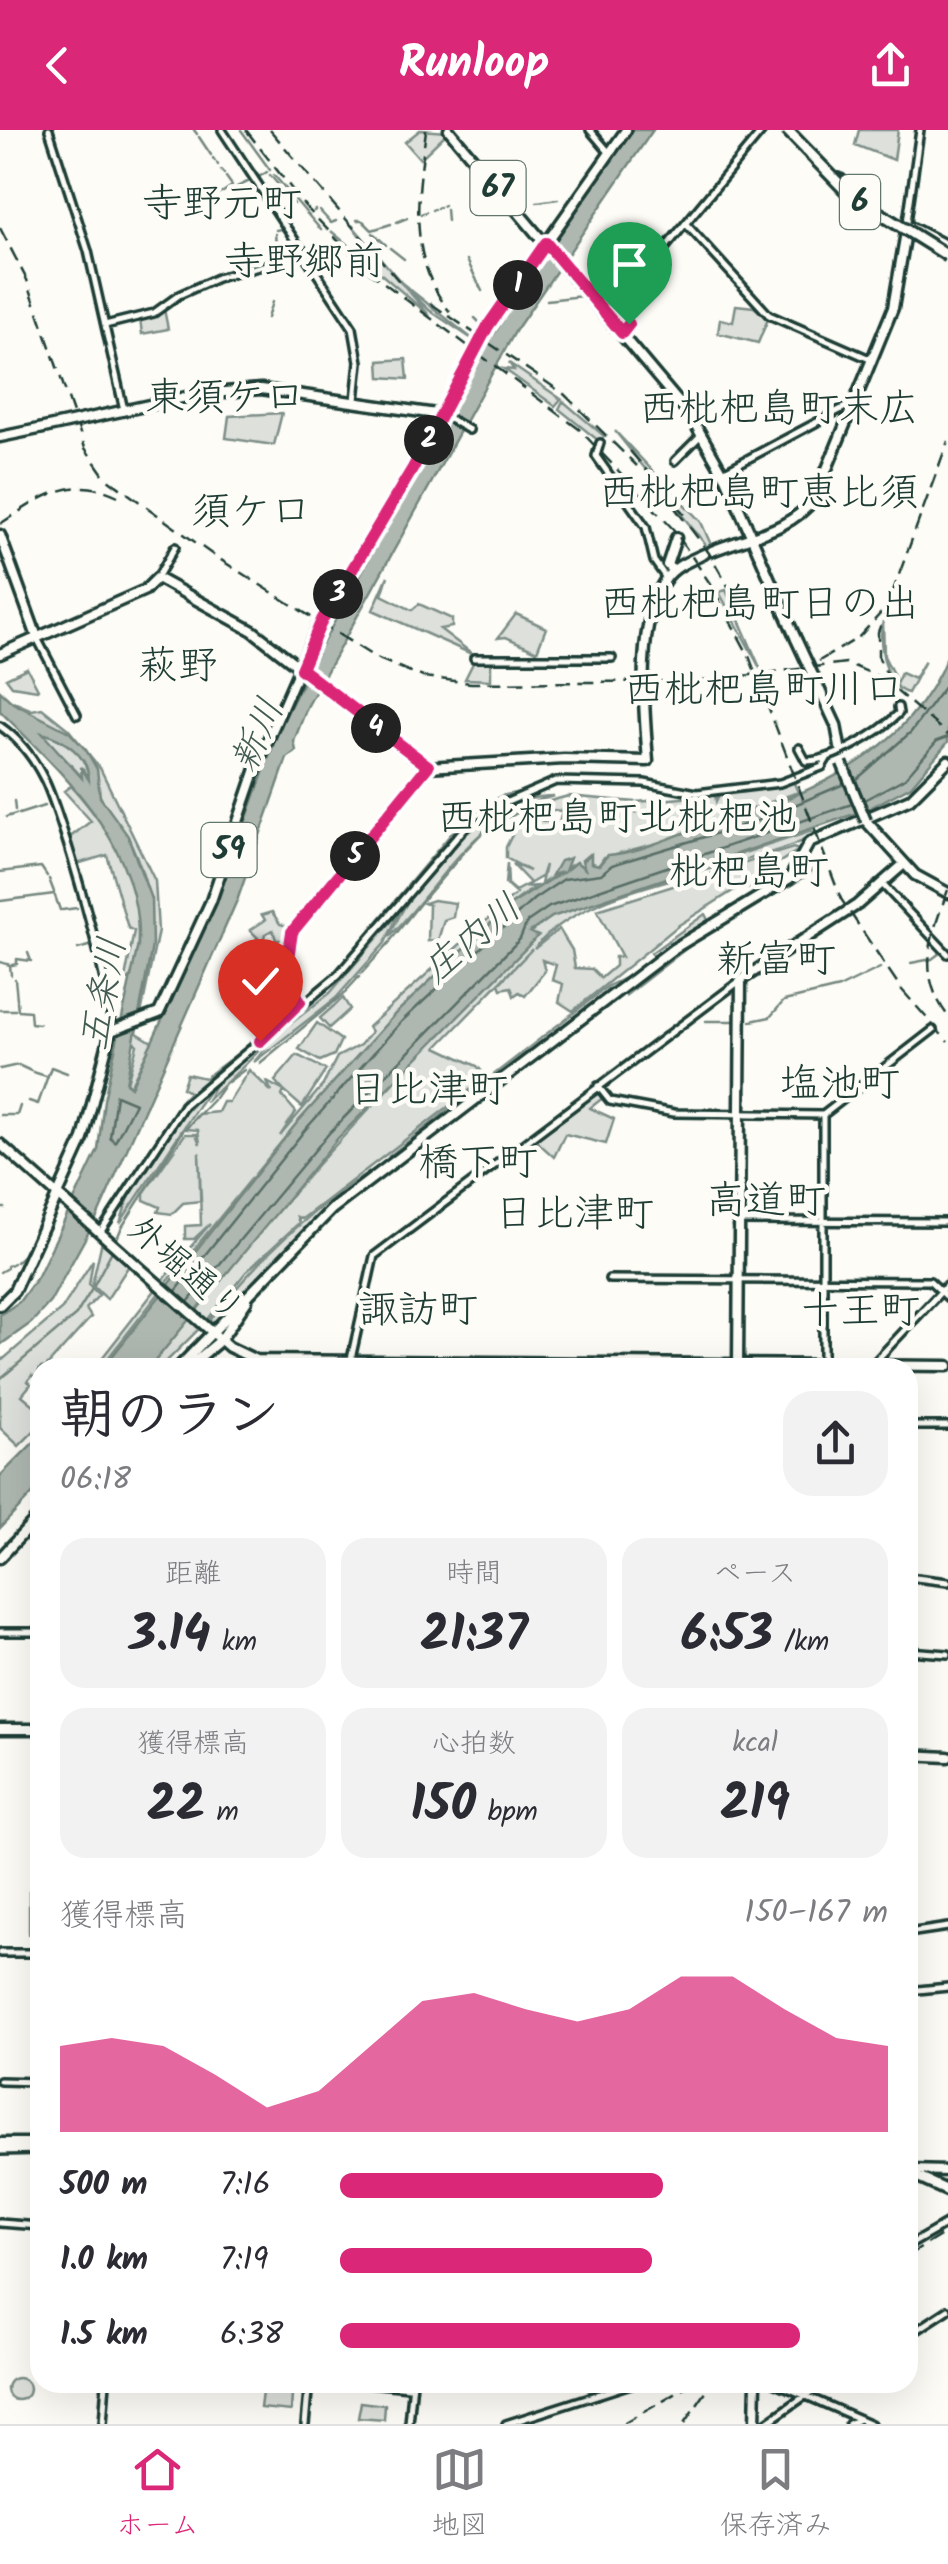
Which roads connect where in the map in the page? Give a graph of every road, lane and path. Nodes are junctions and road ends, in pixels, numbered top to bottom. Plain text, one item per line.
1 (50, 130) edge
2 (222, 130) edge
3 (449, 130) edge
4 (590, 130) edge
5 (626, 130) edge
6 (763, 130) edge
7 (789, 130) edge
8 (922, 130) edge
9 (607, 150) dead end
10 (686, 224) junction
11 (906, 229) junction
12 (546, 244) junction
13 (302, 250) junction
14 (948, 252) edge
15 (105, 325) junction
16 (622, 333) junction
17 (872, 360) junction
18 (355, 400) junction
19 (856, 402) junction
20 (124, 410) junction
21 (442, 414) junction
22 (468, 429) dead end
23 (702, 434) junction
24 (0, 437) edge
25 (600, 444) dead end
26 (675, 461) dead end
27 (723, 472) junction
28 (0, 535) edge
29 (752, 535) junction
30 (676, 538) dead end
31 (175, 547) dead end
32 (669, 574) junction
33 (157, 578) junction
34 (37, 637) junction
35 (0, 654) edge
36 (474, 658) dead end
37 (612, 658) dead end
38 (303, 670) junction
39 (898, 706) dead end
40 (77, 716) dead end
41 (0, 726) edge
42 (799, 748) dead end
43 (840, 749) junction
44 (828, 757) junction
45 (948, 761) edge
46 (428, 766) junction
47 (864, 824) junction
48 (842, 826) junction
49 (902, 865) junction
50 (882, 884) junction
51 (948, 896) edge
52 (946, 951) edge
53 (741, 980) junction
54 (283, 1023) junction
55 (933, 1030) dead end
56 (112, 1031) junction
57 (598, 1085) junction
58 (740, 1114) junction
59 (823, 1115) junction
60 (0, 1145) edge
61 (60, 1198) junction
62 (739, 1220) junction
63 (822, 1221) junction
64 (948, 1222) edge
65 (100, 1235) junction
66 (609, 1279) dead end
67 (738, 1280) junction
68 (822, 1280) junction
69 (258, 1285) junction
70 (946, 1291) edge
71 (0, 1305) edge
72 (210, 1332) junction
73 (187, 1358) edge
74 (199, 1358) edge
75 (249, 1358) edge
76 (351, 1358) edge
77 (738, 1358) edge
78 (822, 1358) edge
79 (881, 1358) edge
80 (918, 1367) edge
81 (948, 1368) edge
82 (918, 1369) edge
83 (918, 1426) edge
84 (948, 1426) edge
85 (30, 1526) edge
86 (0, 1558) edge
87 (918, 1579) edge
88 (948, 1582) edge
89 (0, 1632) edge
90 (30, 1632) edge
91 (918, 1652) edge
92 (948, 1654) edge
93 (0, 1730) edge
94 (30, 1730) edge
95 (918, 1758) edge
96 (948, 1759) edge
97 (948, 1928) edge
98 (918, 1931) edge
99 (0, 1953) edge
100 (30, 1953) edge
101 (948, 1987) edge
102 (918, 1990) edge
103 (0, 2082) edge
104 (30, 2082) edge
105 (30, 2146) edge
106 (30, 2146) edge
107 (0, 2147) edge
108 (918, 2172) edge
109 (948, 2172) edge
110 (918, 2178) edge
111 (948, 2192) edge
112 (0, 2223) edge
113 (948, 2223) edge
114 (30, 2225) edge
115 (918, 2240) edge
116 (948, 2310) edge
117 (918, 2330) edge
118 (105, 2393) edge
119 (308, 2393) edge
120 (410, 2393) edge
121 (603, 2393) edge
122 (756, 2393) edge
123 (798, 2393) edge
124 (806, 2393) edge
125 (802, 2395) junction
126 (859, 2419) junction
127 (103, 2424) edge
128 (305, 2424) edge
129 (407, 2424) edge
130 (506, 2424) edge
131 (755, 2424) edge
132 (766, 2424) edge
133 (850, 2424) edge
134 (871, 2424) edge

1 - 15 street
2 - 13 street
3 - 12 main road, 67
4 - 9 street
5 - 12 main road, 59
6 - 10 street
7 - 11 highway
7 - 14 highway, 6, bridge
8 - 11 street
10 - 16 street
10 - 17 street
11 - 14 highway
11 - 17 main road
12 - 16 main road, 67
12 - 21 main road, 59
13 - 15 street
13 - 18 street
15 - 20 street
16 - 23 main road, 67
17 - 19 main road
18 - 20 main road
18 - 21 main road
19 - 27 street
19 - 29 main road
20 - 24 main road, bridge
21 - 22 street
21 - 38 main road, 59
23 - 26 street
23 - 27 main road, 67
25 - 32 street
27 - 29 main road, 67
28 - 34 main road
29 - 32 main road
29 - 43 main road, 67, bridge
30 - 32 main road
31 - 33 street
32 - 46 main road
33 - 34 main road
33 - 38 main road
34 - 35 main road
34 - 40 street
36 - 37 street
38 - 46 main road
38 - 56 main road, 59
39 - 43 street
41 - 56 street
42 - 44 street
43 - 44 street
43 - 47 main road, 67, bridge
44 - 54 street
45 - 48 main road
46 - 54 street
47 - 48 main road
47 - 49 main road, 67
48 - 69 main road
49 - 50 main road
49 - 51 main road, 67
50 - 52 street
50 - 53 main road
53 - 57 street
53 - 58 main road
54 - 65 street
55 - 59 street
56 - 61 main road
57 - 58 street
57 - 76 street
58 - 59 street
58 - 62 main road
59 - 63 street
60 - 61 main road, 外堀通り
61 - 65 main road, 外堀通り
61 - 71 main road
62 - 63 street
62 - 67 main road
63 - 64 street
63 - 68 street
65 - 72 main road, 外堀通り
66 - 67 street
67 - 68 street
67 - 77 main road
68 - 70 street
68 - 78 street
69 - 72 main road
69 - 74 main road
70 - 79 street
72 - 73 main road
72 - 75 main road, 外堀通り
80 - 81 main road, 外堀通り
81 - 82 main road, 外堀通り
83 - 84 street
85 - 86 main road
87 - 88 street
89 - 90 street
91 - 92 street
93 - 94 main road
95 - 96 main road
97 - 98 street
99 - 100 street
101 - 102 street
103 - 104 street
105 - 107 main road
106 - 107 highway
108 - 109 main road
110 - 111 highway
112 - 114 street
113 - 115 street
116 - 117 street
118 - 127 street
119 - 128 street
120 - 129 street
121 - 130 street
122 - 131 main road
123 - 125 street
124 - 125 street
125 - 126 street
125 - 132 street
126 - 133 street
126 - 134 street

